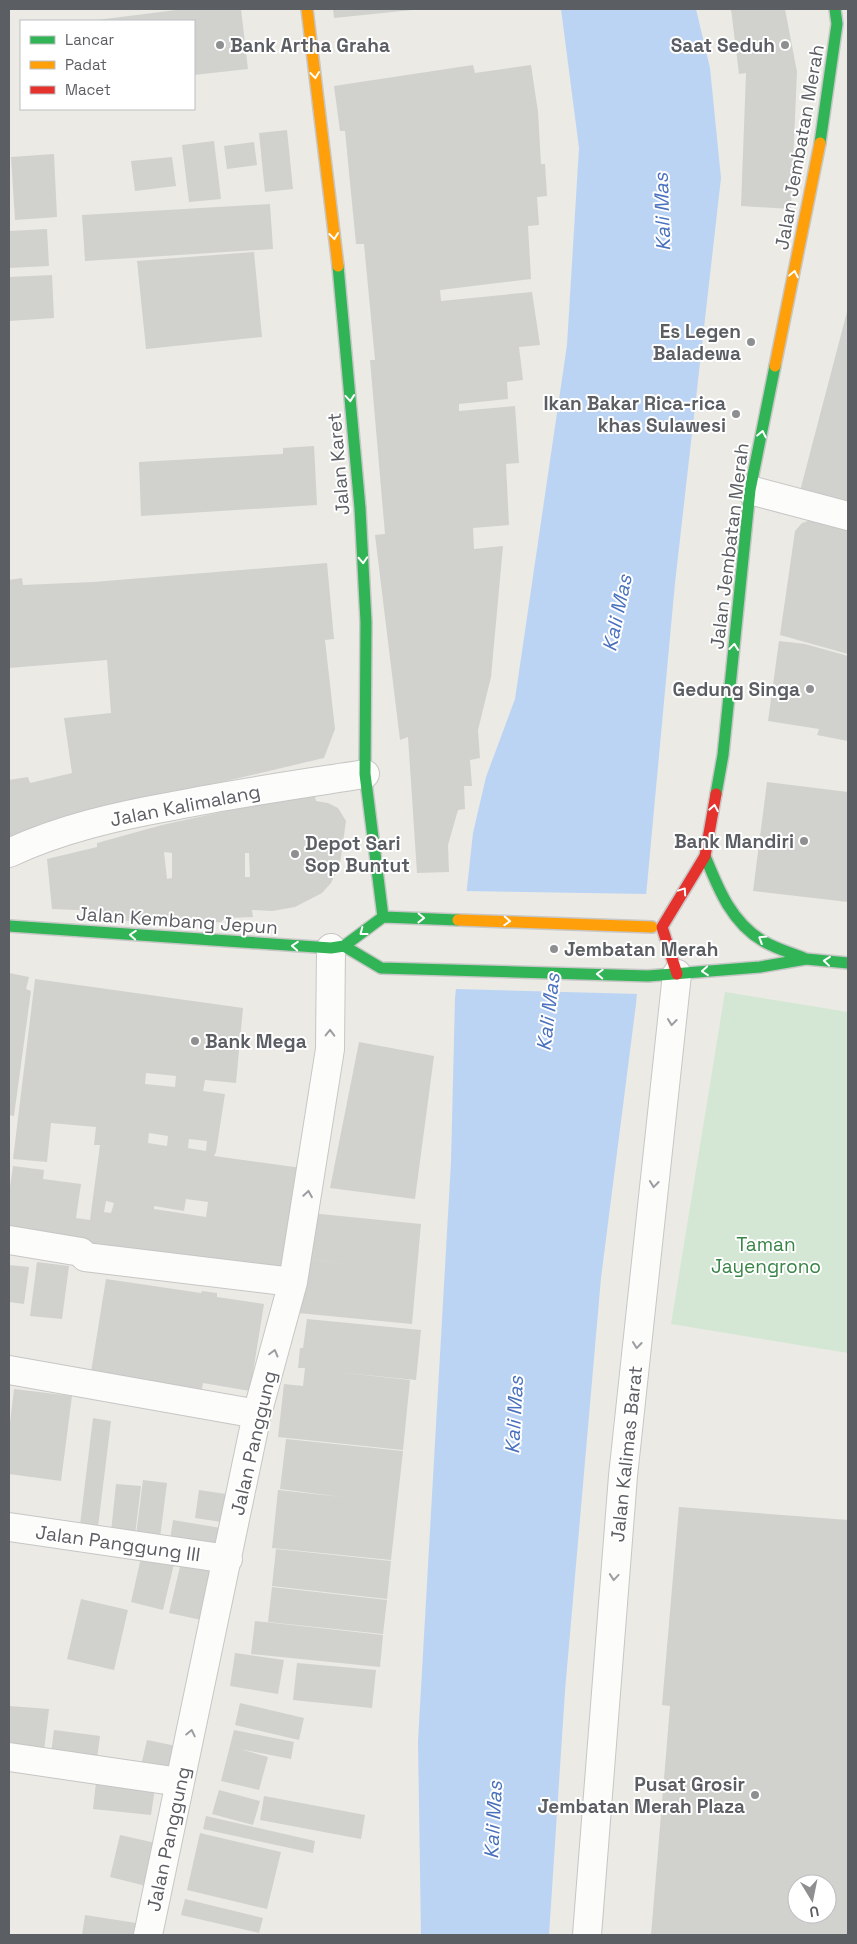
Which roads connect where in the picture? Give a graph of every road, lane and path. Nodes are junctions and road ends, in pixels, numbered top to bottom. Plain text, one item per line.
1 (307, 9) edge
2 (835, 9) edge
3 (843, 25) edge
4 (750, 490) junction
5 (848, 516) edge
6 (365, 774) junction
7 (9, 853) edge
8 (705, 856) junction
9 (383, 917) junction
10 (9, 926) edge
11 (657, 927) junction
12 (337, 947) junction
13 (806, 959) junction
14 (848, 963) edge
15 (677, 974) junction
16 (9, 1240) edge
17 (293, 1282) junction
18 (9, 1370) edge
19 (257, 1414) junction
20 (9, 1527) edge
21 (228, 1559) junction
22 (9, 1757) edge
23 (180, 1782) junction
24 (148, 1935) edge
25 (587, 1935) edge

1 -> 6 main road, Jalan Karet
2 - 3 main road, Jalan Jembatan Merah
4 -> 3 main road, Jalan Jembatan Merah
4 - 5 street
8 -> 4 main road, Jalan Jembatan Merah
6 - 7 street, Jalan Kalimalang
6 - 9 main road, Jalan Karet
11 -> 8 main road, Jalan Jembatan Merah
13 -> 8 main road
9 -> 11 main road
9 -> 12 main road
12 -> 10 main road, Jalan Kembang Jepun
11 - 15 main road
15 -> 12 main road, Jalan Kembang Jepun
17 -> 12 street, Jalan Panggung
14 -> 13 main road
13 -> 15 main road, Jalan Kembang Jepun
15 -> 25 street, Jalan Kalimas Barat
16 - 17 street
19 -> 17 street, Jalan Panggung
18 - 19 street
19 - 21 street, Jalan Panggung
20 - 21 street, Jalan Panggung III
23 -> 21 street, Jalan Panggung
22 - 23 street
23 - 24 street, Jalan Panggung

